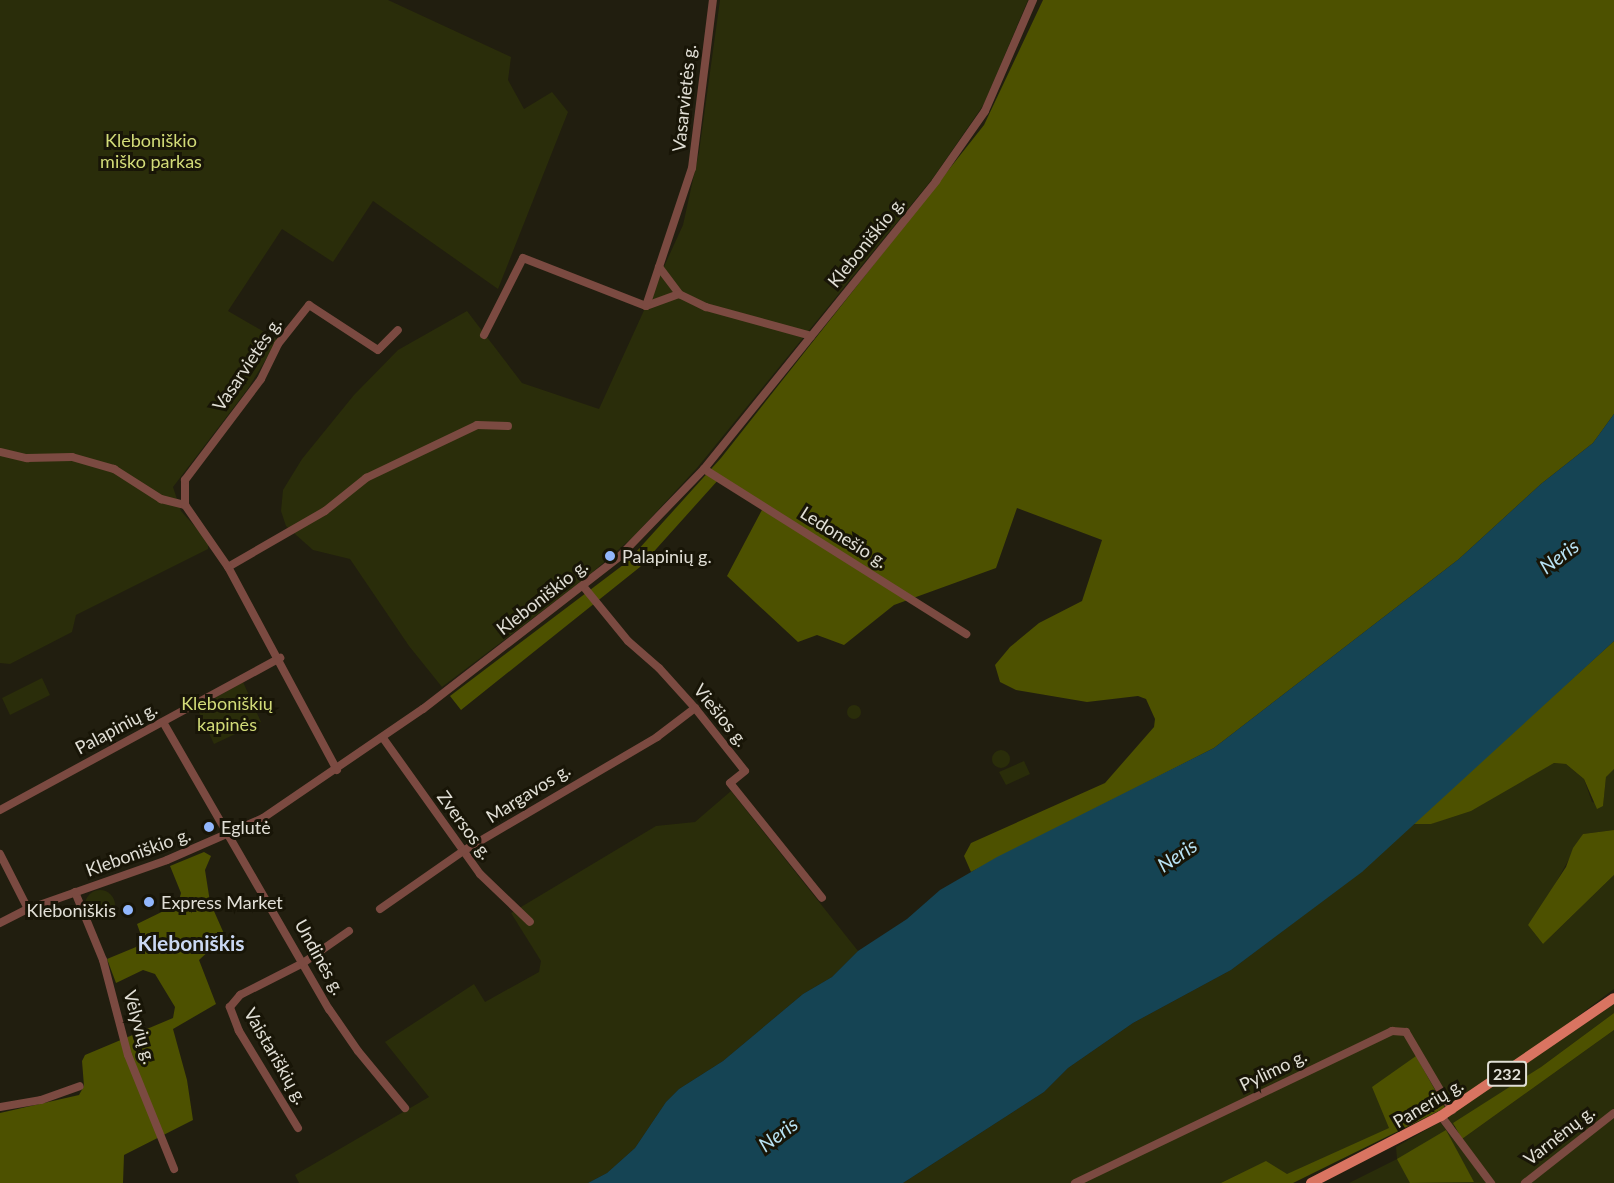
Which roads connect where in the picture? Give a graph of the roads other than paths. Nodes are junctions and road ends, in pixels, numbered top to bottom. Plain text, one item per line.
1 (713, 0) edge
2 (1034, 0) edge
3 (659, 267) junction
4 (679, 294) junction
5 (646, 306) junction
6 (398, 330) dead end
7 (484, 334) dead end
8 (811, 336) junction
9 (508, 426) dead end
10 (0, 453) edge
11 (704, 469) junction
12 (185, 505) junction
13 (228, 567) junction
14 (583, 586) junction
15 (966, 634) dead end
16 (280, 658) junction
17 (695, 708) junction
18 (163, 722) junction
19 (382, 738) junction
20 (337, 770) junction
21 (0, 810) edge
22 (229, 834) junction
23 (463, 851) junction
24 (0, 854) edge
25 (75, 892) junction
26 (822, 898) dead end
27 (28, 909) junction
28 (380, 909) dead end
29 (530, 922) dead end
30 (0, 923) edge
31 (349, 931) dead end
32 (303, 963) junction
33 (1614, 998) edge
34 (80, 1086) dead end
35 (0, 1107) edge
36 (405, 1108) dead end
37 (1452, 1110) junction
38 (1614, 1113) edge
39 (1441, 1116) junction
40 (298, 1128) dead end
41 (174, 1169) dead end
42 (1315, 1182) edge
43 (1075, 1183) edge
44 (1491, 1183) edge
45 (1525, 1183) edge

1 - 3 street, Vasarvietės g.
2 - 8 street, Kleboniškio g.
3 - 4 street
3 - 5 street, Vasarvietės g.
4 - 5 street
4 - 8 street
5 - 7 street
6 - 12 street, Vasarvietės g.
8 - 11 street, Kleboniškio g.
9 - 13 street
10 - 12 street
11 - 14 street, Kleboniškio g.
11 - 15 street, Ledonešio g.
12 - 13 street
13 - 16 street
14 - 17 street, Viešios g.
14 - 19 street, Kleboniškio g.
16 - 18 street, Palapinių g.
16 - 20 street
17 - 23 street, Margavos g.
17 - 26 street, Viešios g.
18 - 21 street, Palapinių g.
18 - 22 street, Undinės g.
19 - 20 street, Kleboniškio g.
19 - 23 street, Zversos g.
20 - 22 street, Kleboniškio g.
22 - 25 street, Kleboniškio g.
22 - 32 street, Undinės g.
23 - 28 street, Margavos g.
23 - 29 street, Zversos g.
24 - 27 street
25 - 27 street, Kleboniškio g.
25 - 41 street, Vėlyvių g.
27 - 30 street, Kleboniškio g.
31 - 32 street
32 - 36 street, Undinės g.
32 - 40 street, Vaistariškių g.
33 - 37 main road, Panerių g. / 232
34 - 35 street
37 - 39 main road, Panerių g. / 232
37 - 43 street, Pylimo g.
38 - 45 street, Varnėnų g.
39 - 42 main road, Panerių g. / 232
39 - 44 street

